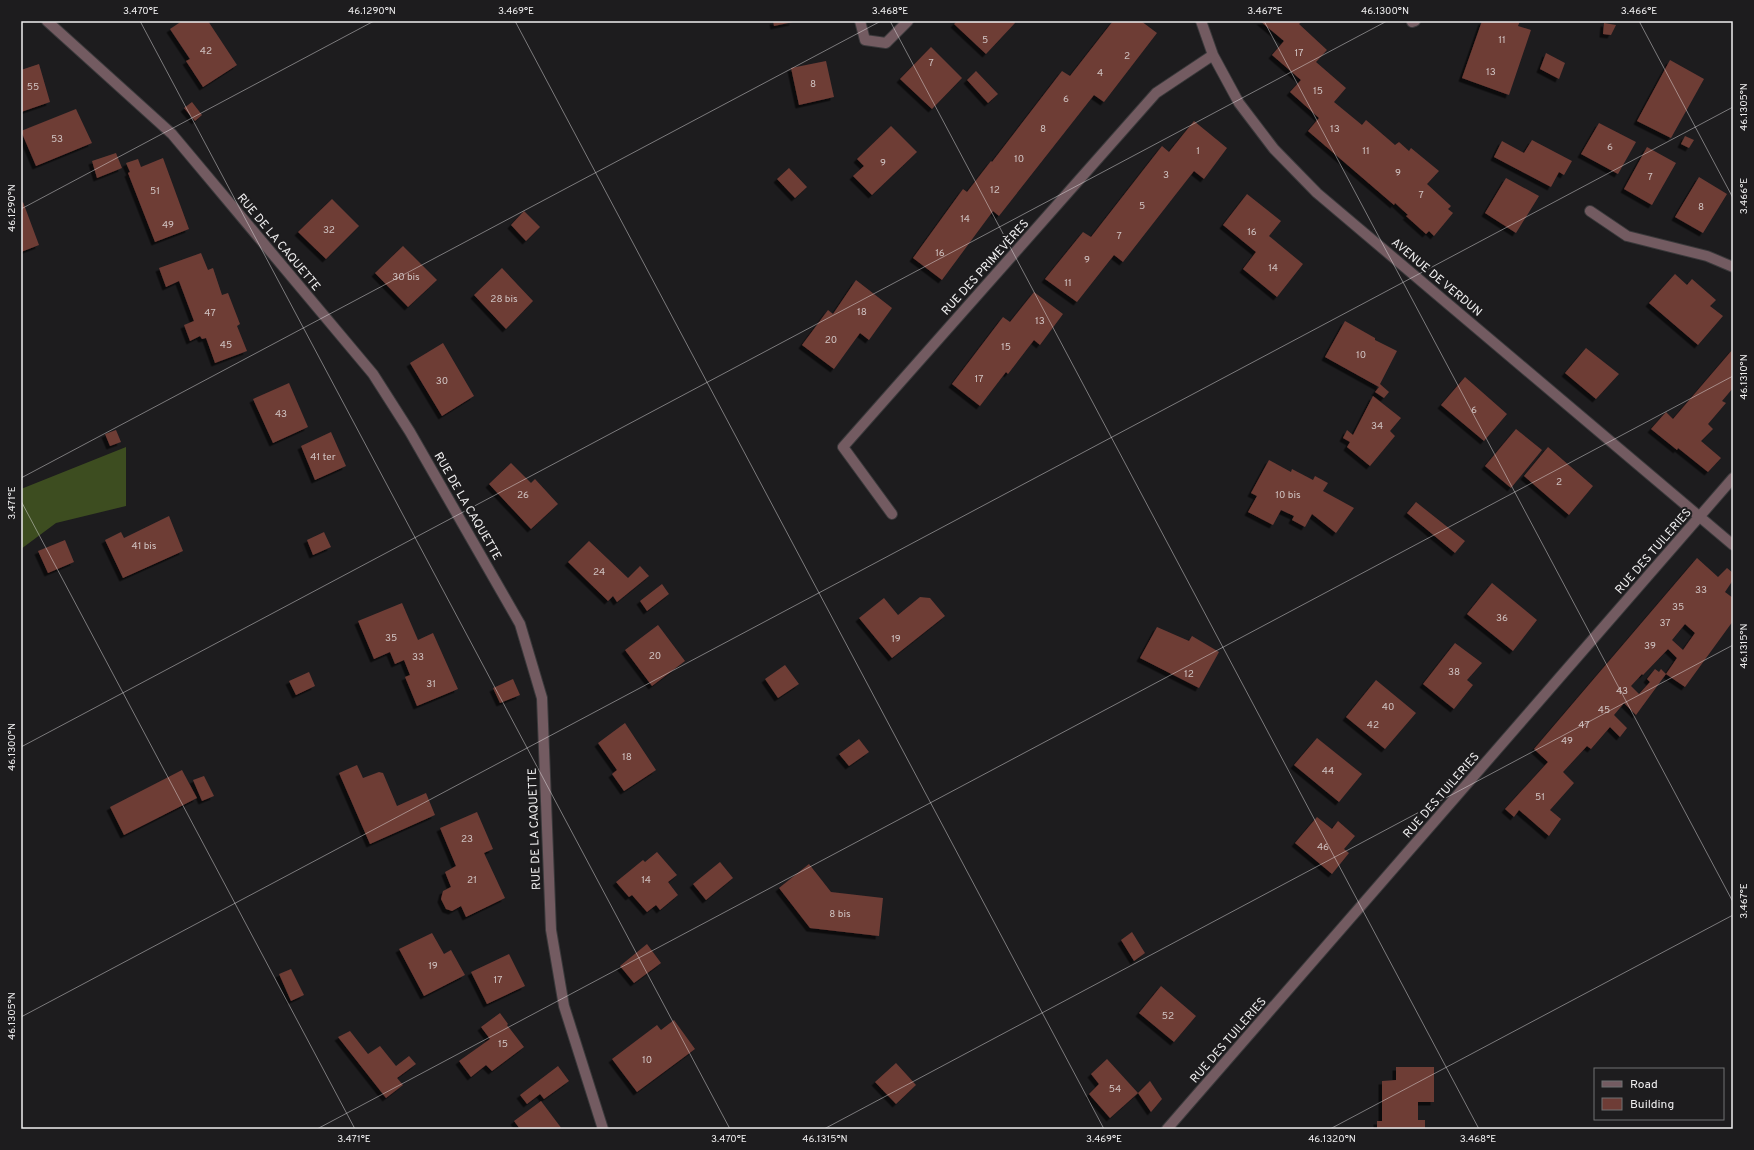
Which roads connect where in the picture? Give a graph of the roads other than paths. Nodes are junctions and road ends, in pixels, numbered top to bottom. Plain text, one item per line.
1 (47, 21) edge
2 (860, 21) edge
3 (908, 21) edge
4 (1201, 21) edge
5 (1213, 55) junction
6 (1590, 211) dead end
7 (1733, 267) edge
8 (1733, 478) edge
9 (892, 514) dead end
10 (1701, 517) junction
11 (1733, 545) edge
12 (603, 1129) edge
13 (1167, 1129) edge

1 - 12 street, RUE DE LA CAQUETTE
2 - 3 street
4 - 5 street, AVENUE DE VERDUN
5 - 9 street, RUE DES PRIMEVÈRES
5 - 10 street, AVENUE DE VERDUN
6 - 7 street
8 - 10 street, RUE DES TUILERIES
10 - 11 street, AVENUE DE VERDUN
10 - 13 street, RUE DES TUILERIES

